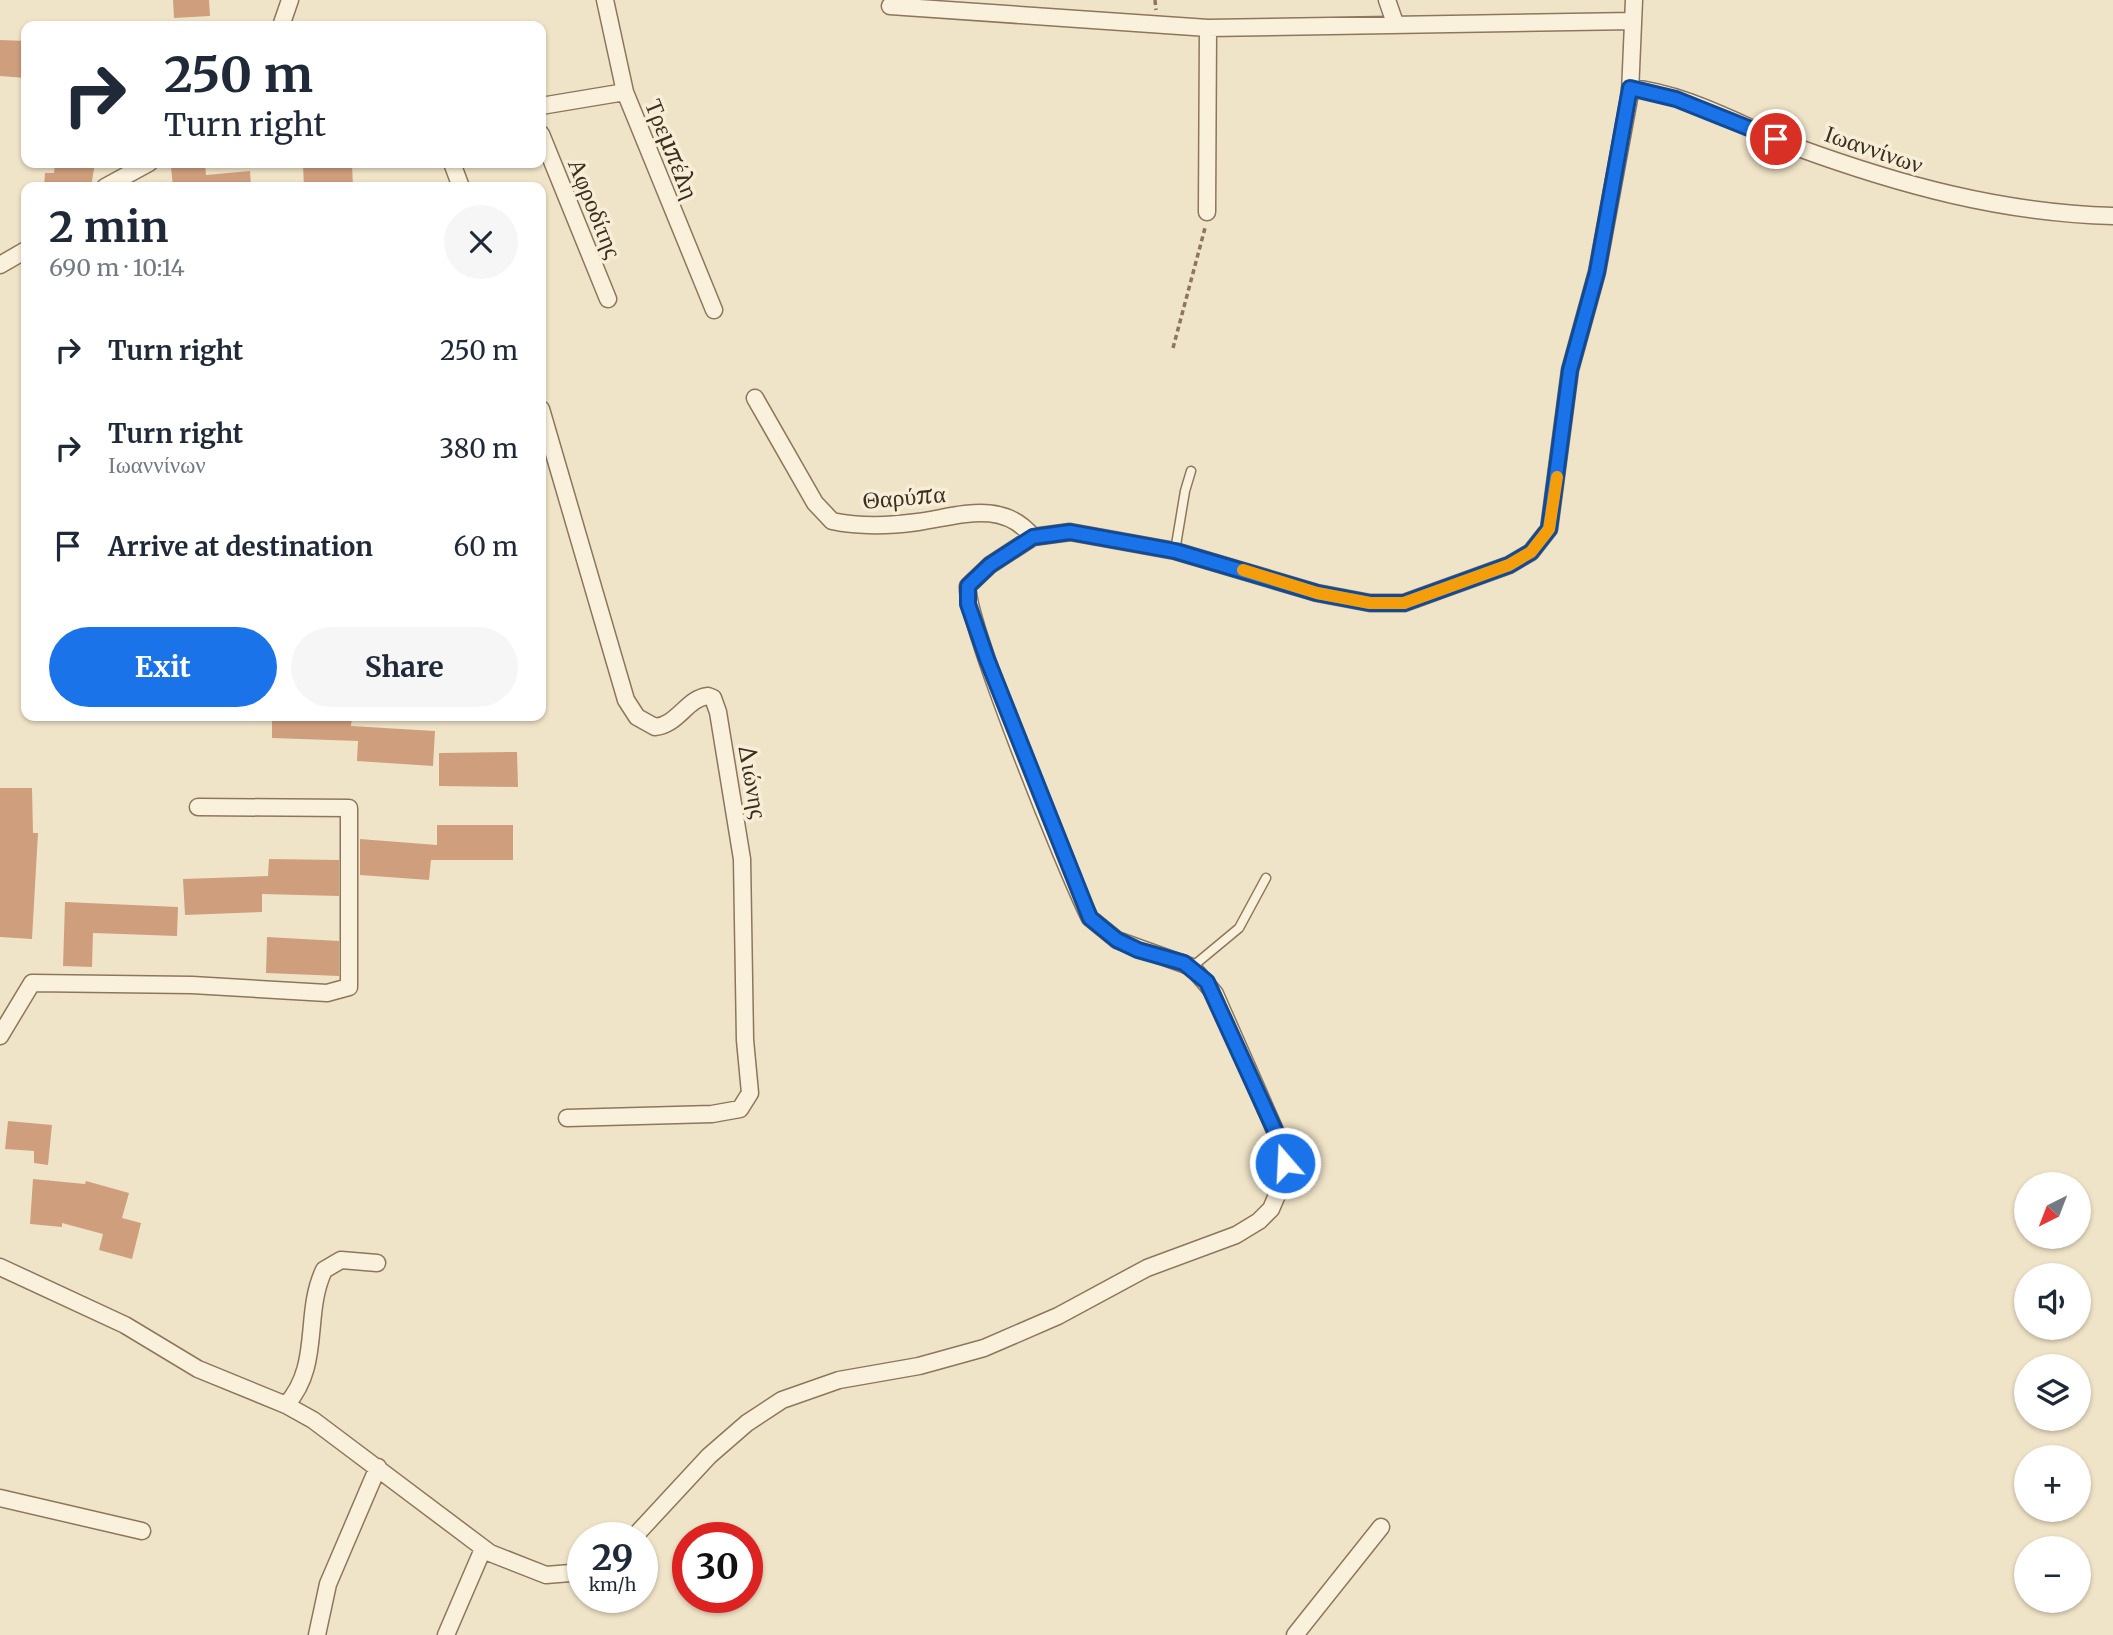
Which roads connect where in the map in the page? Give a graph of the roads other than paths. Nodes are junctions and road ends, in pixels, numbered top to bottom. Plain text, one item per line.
1 (290, 0) edge
2 (605, 0) edge
3 (1387, 0) edge
4 (1634, 0) edge
5 (890, 6) dead end
6 (283, 21) edge
7 (1633, 21) junction
8 (1395, 23) junction
9 (1208, 28) junction
10 (1630, 88) junction
11 (625, 92) junction
12 (546, 105) edge
13 (546, 146) edge
14 (124, 168) edge
15 (110, 182) edge
16 (1207, 212) road end
17 (2113, 216) edge
18 (608, 299) dead end
19 (714, 310) dead end
20 (755, 398) dead end
21 (546, 426) edge
22 (1191, 471) dead end
23 (1033, 537) junction
24 (1175, 551) junction
25 (198, 807) dead end
26 (1266, 878) dead end
27 (1192, 967) junction
28 (0, 1036) edge
29 (567, 1118) dead end
30 (377, 1263) dead end
31 (0, 1267) edge
32 (286, 1405) junction
33 (378, 1467) junction
34 (0, 1497) edge
35 (648, 1522) edge
36 (1381, 1527) dead end
37 (142, 1531) dead end
38 (483, 1549) junction
39 (567, 1575) edge
40 (317, 1635) edge
41 (446, 1635) edge
42 (1295, 1635) edge

1 - 6 street
2 - 11 street, Τρεμπέλη
3 - 8 street
4 - 7 street
5 - 9 street
7 - 8 street
7 - 10 street
8 - 9 street
9 - 16 street
10 - 17 street, Ιωαννίνων
10 - 24 street
11 - 12 street
11 - 19 street, Τρεμπέλη
13 - 18 street, Αφροδίτης
14 - 15 street
20 - 23 street, Θαρύπα
21 - 29 street, Διώνης
22 - 24 lane
23 - 24 street
23 - 27 street
25 - 28 street
26 - 27 lane
27 - 35 street
30 - 32 street
31 - 32 street
32 - 33 street
33 - 38 street
33 - 40 street
34 - 37 street
36 - 42 street
38 - 39 street
38 - 41 street

